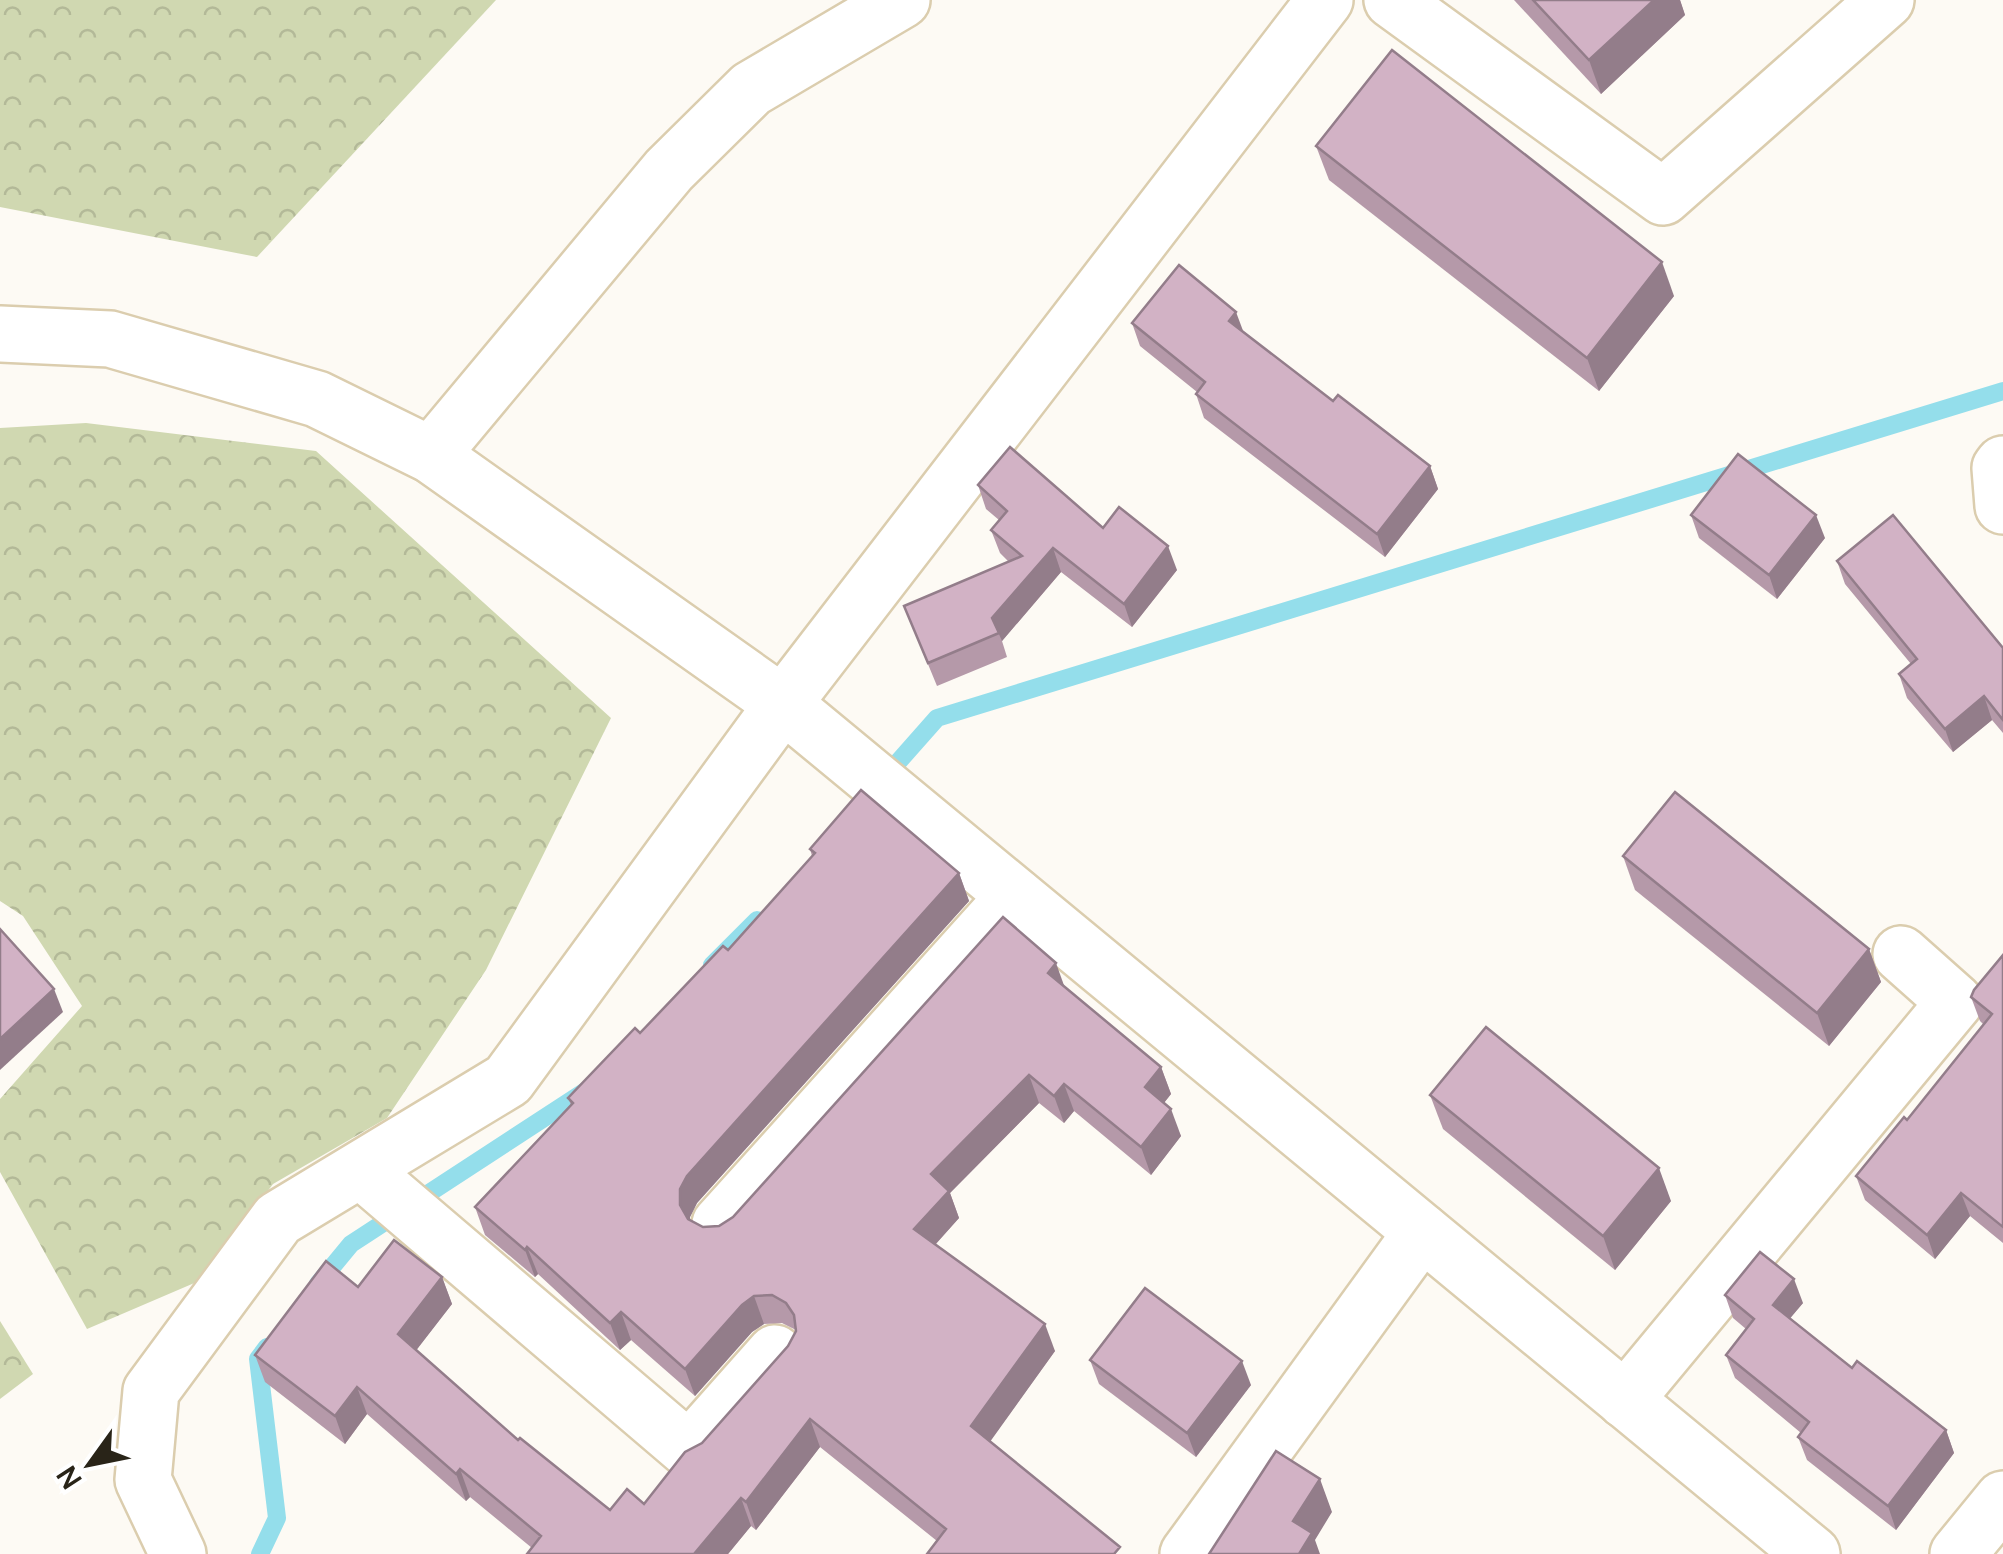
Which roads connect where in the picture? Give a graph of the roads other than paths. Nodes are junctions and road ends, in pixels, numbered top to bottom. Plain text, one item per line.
1 (902, 0) edge
2 (1325, 0) edge
3 (1392, 0) edge
4 (1886, 0) edge
5 (0, 334) edge
6 (431, 454) junction
7 (2003, 464) edge
8 (2003, 506) edge
9 (783, 704) junction
10 (1016, 896) junction
11 (1901, 954) dead end
12 (361, 1170) junction
13 (720, 1224) edge
14 (1422, 1232) junction
15 (774, 1353) dead end
16 (1625, 1400) junction
17 (2003, 1499) edge
18 (178, 1554) edge
19 (1188, 1554) edge
20 (1812, 1554) edge
21 (1958, 1554) edge

1 - 6 street
2 - 9 street
3 - 4 street
5 - 6 street
6 - 9 street
7 - 8 street
9 - 10 street
9 - 12 street
10 - 13 street
10 - 14 street
11 - 16 street
12 - 15 street
12 - 18 street
14 - 16 street
14 - 19 street
16 - 20 street
17 - 21 street

